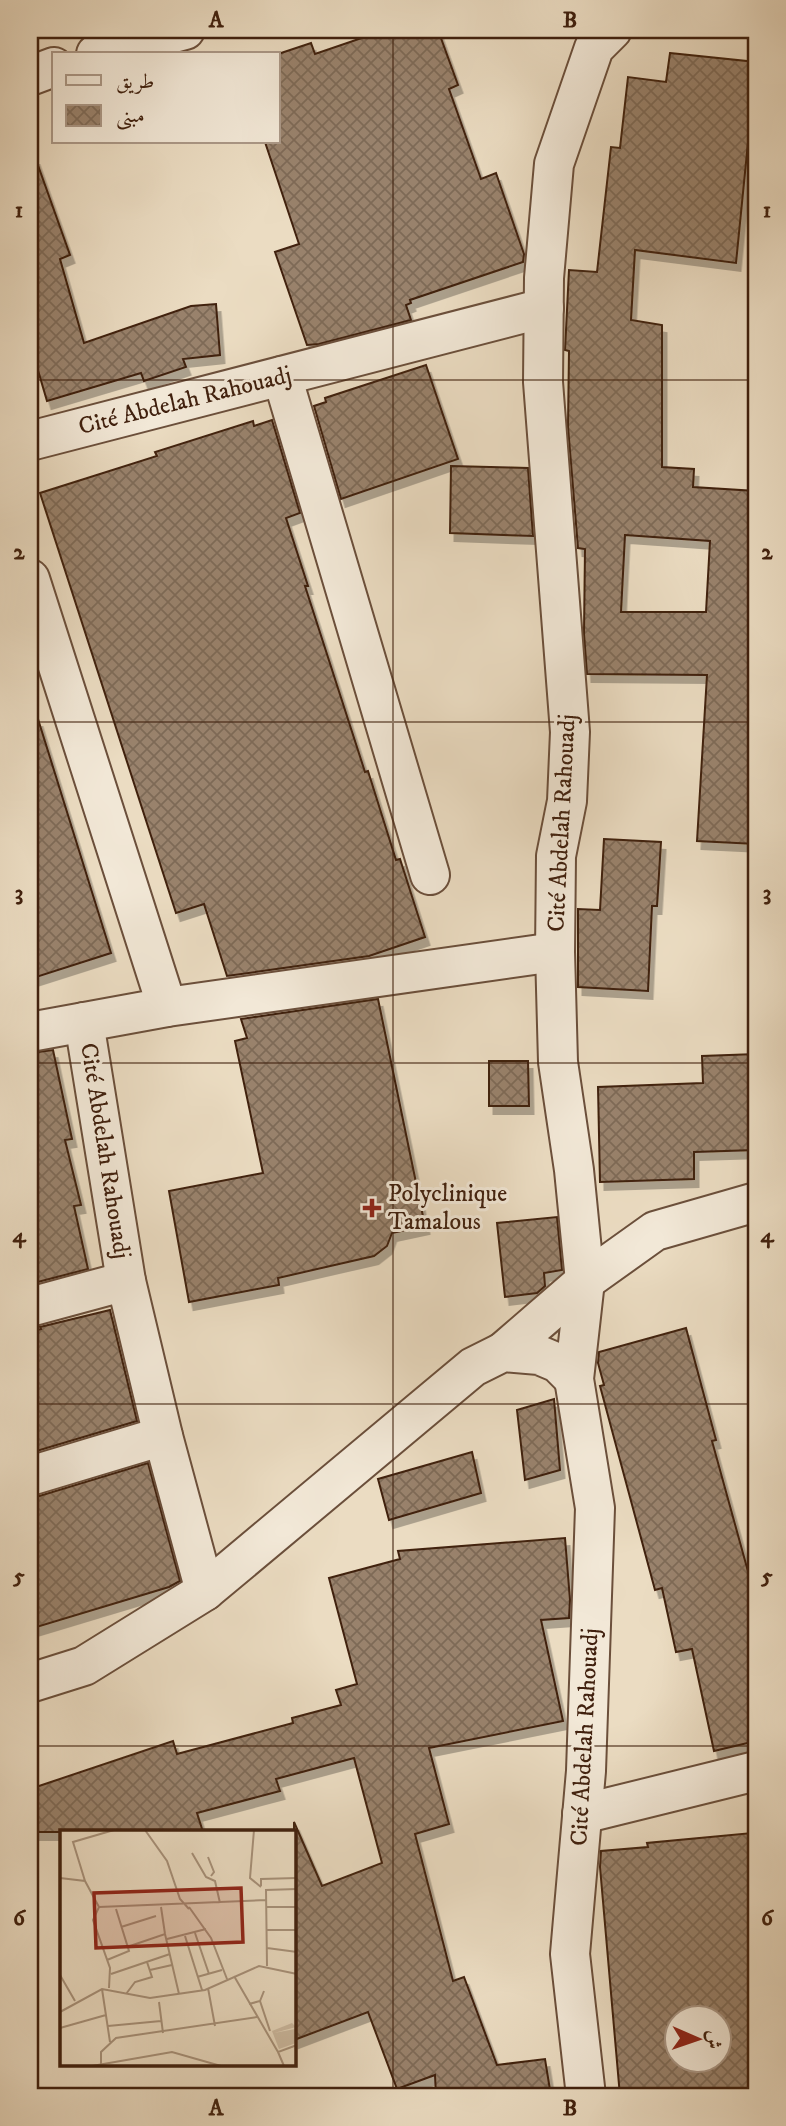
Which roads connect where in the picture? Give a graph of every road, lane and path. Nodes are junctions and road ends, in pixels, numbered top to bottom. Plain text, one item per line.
1 (186, 30) edge
2 (572, 30) edge
3 (612, 30) edge
4 (104, 52) edge
5 (588, 65) junction
6 (52, 69) edge
7 (30, 76) edge
8 (544, 308) junction
9 (282, 376) junction
10 (30, 441) edge
11 (30, 579) edge
12 (430, 875) dead end
13 (555, 951) junction
14 (167, 1007) junction
15 (84, 1021) junction
16 (30, 1031) edge
17 (756, 1202) edge
18 (127, 1281) junction
19 (586, 1281) junction
20 (30, 1307) edge
21 (503, 1352) junction
22 (574, 1379) junction
23 (163, 1436) junction
24 (30, 1476) edge
25 (205, 1591) junction
26 (30, 1683) edge
27 (756, 1771) edge
28 (582, 1815) junction
29 (586, 2096) edge

1 - 4 street
2 - 5 street
3 - 5 street, Cité Abdelah Rahouadj
5 - 8 street, Cité Abdelah Rahouadj
6 - 7 street
8 - 9 street, Cité Abdelah Rahouadj
8 - 13 street, Cité Abdelah Rahouadj
9 - 10 street, Cité Abdelah Rahouadj
9 - 12 street
11 - 14 street
13 - 14 street, Cité Abdelah Rahouadj
13 - 19 street, Cité Abdelah Rahouadj
14 - 15 street, Cité Abdelah Rahouadj
15 - 16 street, Cité Abdelah Rahouadj
15 - 18 street, Cité Abdelah Rahouadj
17 - 19 street
18 - 20 street, Cité Abdelah Rahouadj
18 - 23 street, Cité Abdelah Rahouadj
19 - 21 street
19 - 22 street, Cité Abdelah Rahouadj
21 - 22 street
21 - 25 street
22 - 28 street, Cité Abdelah Rahouadj
23 - 24 street
23 - 25 street, Cité Abdelah Rahouadj
25 - 26 street
27 - 28 street
28 - 29 street, Cité Abdelah Rahouadj

